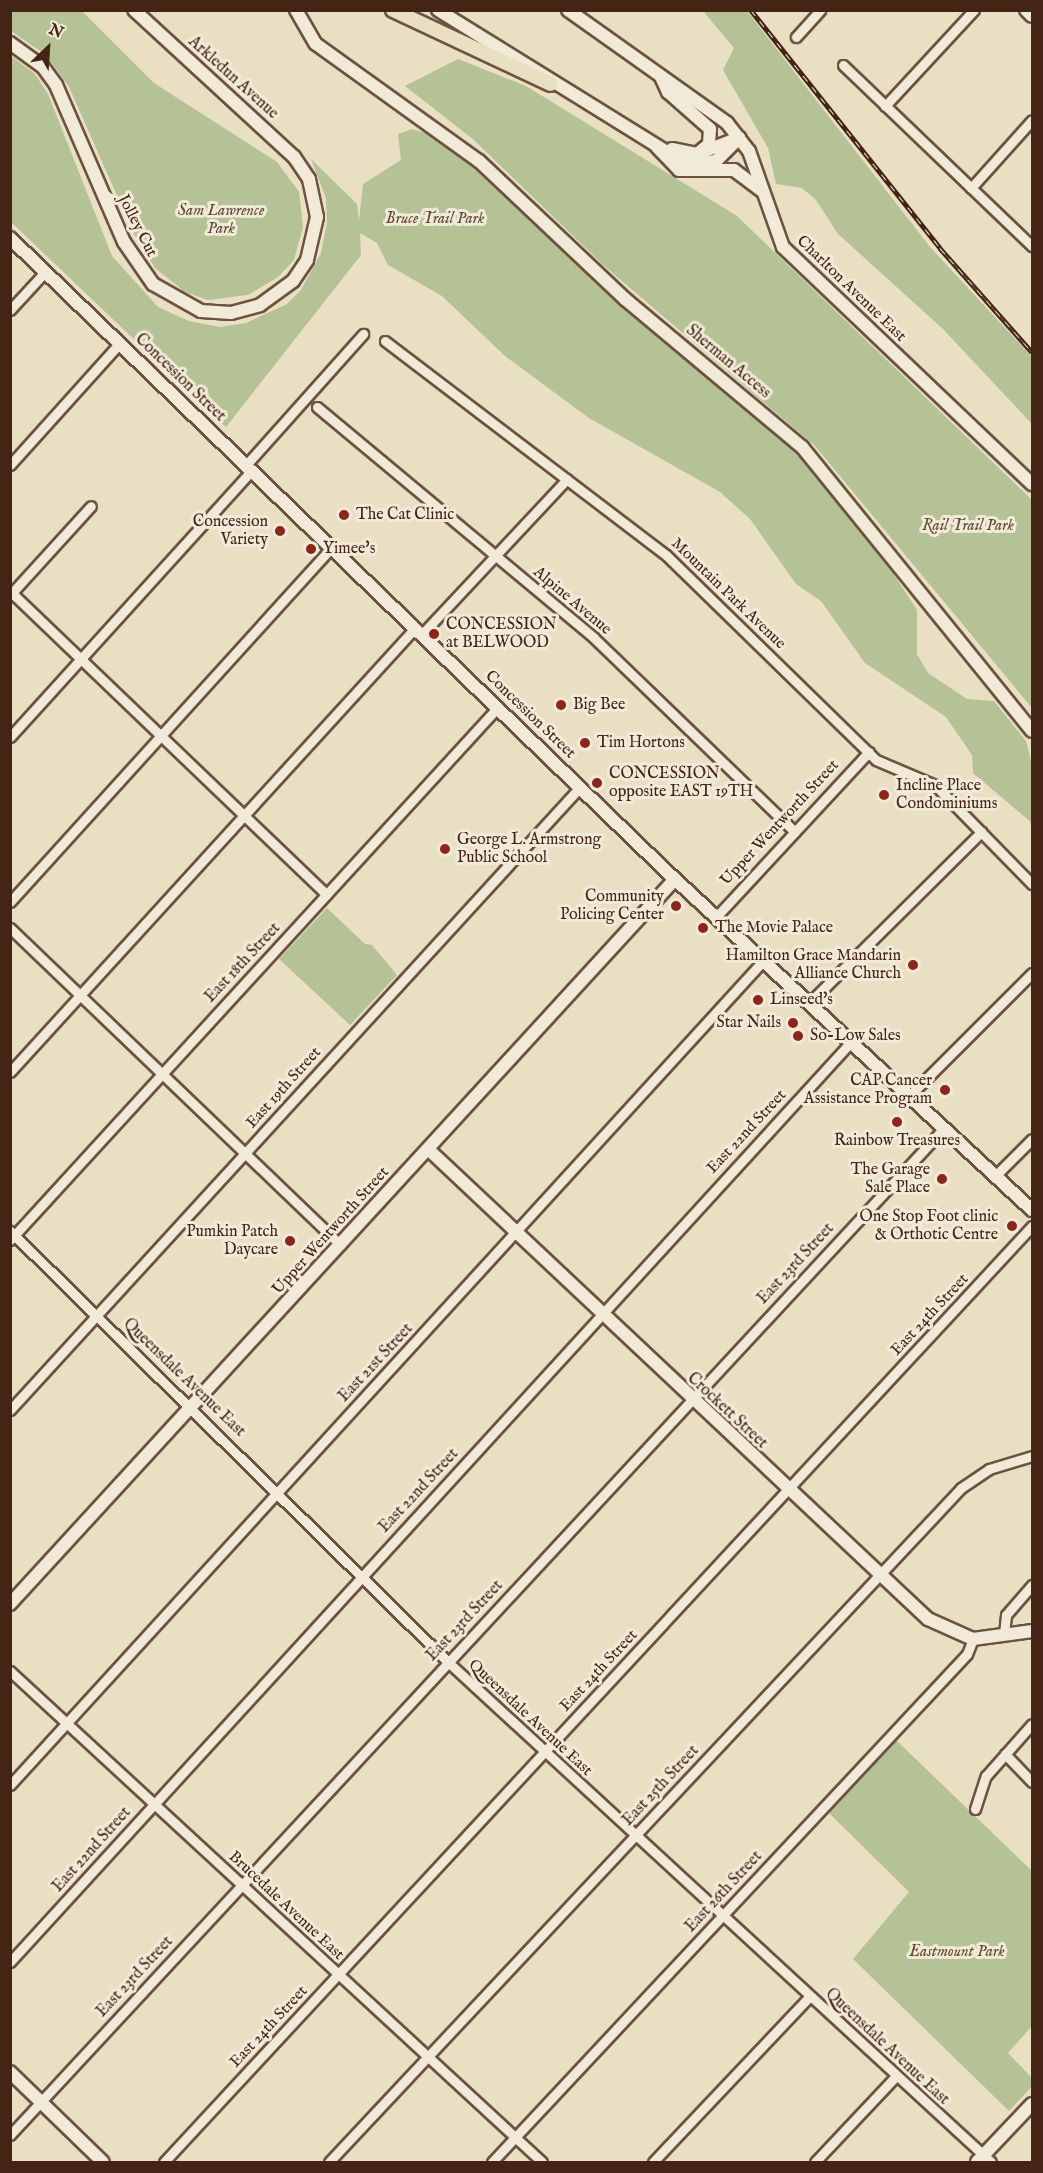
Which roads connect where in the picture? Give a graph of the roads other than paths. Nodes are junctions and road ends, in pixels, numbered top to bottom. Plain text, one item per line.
1 (134, 10) edge
2 (393, 10) edge
3 (438, 10) edge
4 (568, 10) edge
5 (820, 10) edge
6 (974, 10) edge
7 (1026, 10) edge
8 (293, 12) edge
9 (1032, 16) edge
10 (796, 37) dead end
11 (10, 43) edge
12 (843, 65) dead end
13 (661, 77) junction
14 (551, 84) junction
15 (885, 106) junction
16 (1032, 120) edge
17 (739, 138) junction
18 (283, 146) joint
19 (656, 146) junction
20 (697, 154) junction
21 (971, 188) junction
22 (762, 191) junction
23 (10, 238) edge
24 (1032, 246) edge
25 (45, 272) junction
26 (10, 310) edge
27 (363, 334) dead end
28 (385, 341) dead end
29 (120, 344) junction
30 (317, 407) dead end
31 (10, 465) edge
32 (249, 468) junction
33 (567, 479) junction
34 (1032, 484) edge
35 (91, 506) dead end
36 (332, 547) junction
37 (495, 556) junction
38 (11, 593) edge
39 (419, 631) junction
40 (82, 659) junction
41 (498, 707) junction
42 (1032, 731) edge
43 (161, 735) junction
44 (10, 737) edge
45 (869, 752) junction
46 (580, 787) junction
47 (244, 814) junction
48 (795, 832) junction
49 (981, 832) junction
50 (675, 879) junction
51 (1032, 884) edge
52 (326, 894) junction
53 (10, 902) edge
54 (716, 917) junction
55 (10, 928) edge
56 (764, 961) junction
57 (1032, 973) edge
58 (80, 996) junction
59 (809, 1003) junction
60 (851, 1042) junction
61 (10, 1072) edge
62 (161, 1074) junction
63 (909, 1096) junction
64 (944, 1128) junction
65 (1032, 1139) edge
66 (428, 1149) junction
67 (244, 1155) junction
68 (995, 1176) junction
69 (1032, 1210) edge
70 (1032, 1226) edge
71 (515, 1232) junction
72 (12, 1235) edge
73 (340, 1245) junction
74 (600, 1314) junction
75 (98, 1315) junction
76 (690, 1400) junction
77 (192, 1406) junction
78 (10, 1410) edge
79 (1032, 1456) edge
80 (788, 1490) junction
81 (278, 1491) junction
82 (880, 1574) junction
83 (362, 1575) junction
84 (1032, 1585) edge
85 (10, 1604) edge
86 (1032, 1631) edge
87 (1004, 1634) junction
88 (973, 1639) junction
89 (448, 1662) junction
90 (10, 1671) edge
91 (67, 1724) junction
92 (1032, 1724) edge
93 (544, 1751) junction
94 (1005, 1754) junction
95 (1032, 1782) edge
96 (10, 1785) edge
97 (154, 1804) junction
98 (975, 1809) dead end
99 (636, 1836) junction
100 (242, 1885) junction
101 (722, 1916) junction
102 (10, 1962) edge
103 (338, 1974) junction
104 (810, 1996) junction
105 (428, 2057) junction
106 (10, 2072) edge
107 (896, 2076) junction
108 (41, 2101) junction
109 (1032, 2104) edge
110 (10, 2135) edge
111 (515, 2138) junction
112 (984, 2160) edge
113 (103, 2163) edge
114 (164, 2163) edge
115 (329, 2163) edge
116 (492, 2163) edge
117 (542, 2163) edge
118 (653, 2163) edge
119 (815, 2163) edge

1 - 18 main road, Arkledun Avenue
2 - 14 main road
3 - 14 main road
4 - 13 main road, Charlton Avenue East
5 - 10 street
6 - 15 street
7 - 9 main road
8 - 42 main road, Sherman Access
11 - 18 main road, Jolley Cut
12 - 15 street
13 - 17 main road, Charlton Avenue East
13 - 20 main road
14 - 19 main road
15 - 21 street
16 - 21 street
17 - 19 main road
17 - 20 main road
17 - 22 main road, Charlton Avenue East
19 - 20 main road
19 - 22 main road
21 - 24 street
22 - 34 main road, Charlton Avenue East
23 - 25 main road, Concession Street
25 - 26 street
25 - 29 main road, Concession Street
27 - 32 street
28 - 33 street, Mountain Park Avenue
29 - 31 street
29 - 32 main road, Concession Street
30 - 37 street, Alpine Avenue
32 - 36 main road, Concession Street
32 - 40 street
33 - 37 street
33 - 45 street, Mountain Park Avenue
35 - 38 street
36 - 39 main road, Concession Street
36 - 43 street
37 - 39 street
37 - 48 street, Alpine Avenue
38 - 40 street
39 - 41 main road, Concession Street
39 - 47 street
40 - 43 street
40 - 44 street
41 - 46 main road, Concession Street
41 - 52 street, East 18th Street
43 - 47 street
43 - 53 street
45 - 48 street, Upper Wentworth Street
45 - 49 street, Mountain Park Avenue
46 - 50 main road, Concession Street
46 - 67 street, East 19th Street
47 - 52 street
47 - 58 street
48 - 54 street, Upper Wentworth Street
49 - 51 street, Mountain Park Avenue
49 - 59 street
50 - 54 main road, Concession Street
50 - 66 main road, Upper Wentworth Street
52 - 62 street, East 18th Street
54 - 56 main road, Concession Street
55 - 58 street
56 - 59 main road, Concession Street
56 - 71 street, East 21st Street
57 - 63 street
58 - 61 street
58 - 62 street
59 - 60 main road, Concession Street
60 - 63 main road, Concession Street
60 - 74 street, East 22nd Street
62 - 67 street
62 - 72 street, East 18th Street
63 - 64 main road, Concession Street
64 - 68 main road, Concession Street
64 - 76 street, East 23rd Street
65 - 68 street
66 - 71 main road, Crockett Street
66 - 73 main road, Upper Wentworth Street
67 - 73 street
67 - 75 street, East 19th Street
68 - 69 main road, Concession Street
70 - 80 street, East 24th Street
71 - 74 main road, Crockett Street
71 - 81 street, East 21st Street
72 - 75 street, Queensdale Avenue East
73 - 77 main road, Upper Wentworth Street
74 - 76 main road, Crockett Street
74 - 83 street, East 22nd Street
75 - 77 street, Queensdale Avenue East
75 - 78 street, East 19th Street
76 - 80 main road, Crockett Street
76 - 89 street, East 23rd Street
77 - 81 street, Queensdale Avenue East
77 - 85 main road, Upper Wentworth Street
79 - 82 street, East 25th Street
80 - 82 main road, Crockett Street
80 - 93 street, East 24th Street
81 - 83 street, Queensdale Avenue East
81 - 91 street, East 21st Street
82 - 88 main road, Crockett Street
82 - 99 street, East 25th Street
83 - 89 street, Queensdale Avenue East
83 - 97 street, East 22nd Street
84 - 87 street
86 - 87 main road, Crockett Street
87 - 88 main road, Crockett Street
88 - 101 street, East 26th Street
89 - 93 street, Queensdale Avenue East
89 - 100 street, East 23rd Street
90 - 91 street, Brucedale Avenue East
91 - 96 street, East 21st Street
91 - 97 street, Brucedale Avenue East
92 - 94 street
93 - 99 street, Queensdale Avenue East
93 - 103 street, East 24th Street
94 - 95 street
94 - 98 street
97 - 100 street, Brucedale Avenue East
97 - 102 street, East 22nd Street
99 - 101 street, Queensdale Avenue East
99 - 105 street, East 25th Street
100 - 103 street, Brucedale Avenue East
100 - 108 street, East 23rd Street
101 - 104 street, Queensdale Avenue East
101 - 111 street, East 26th Street
103 - 105 street, Brucedale Avenue East
103 - 114 street, East 24th Street
104 - 107 street, Queensdale Avenue East
104 - 118 street
105 - 111 street, Brucedale Avenue East
105 - 115 street, East 25th Street
106 - 108 main road
107 - 112 street, Queensdale Avenue East
107 - 119 street
108 - 110 street, East 23rd Street
108 - 113 main road
109 - 112 main road
111 - 116 street, East 26th Street
111 - 117 street, Brucedale Avenue East

